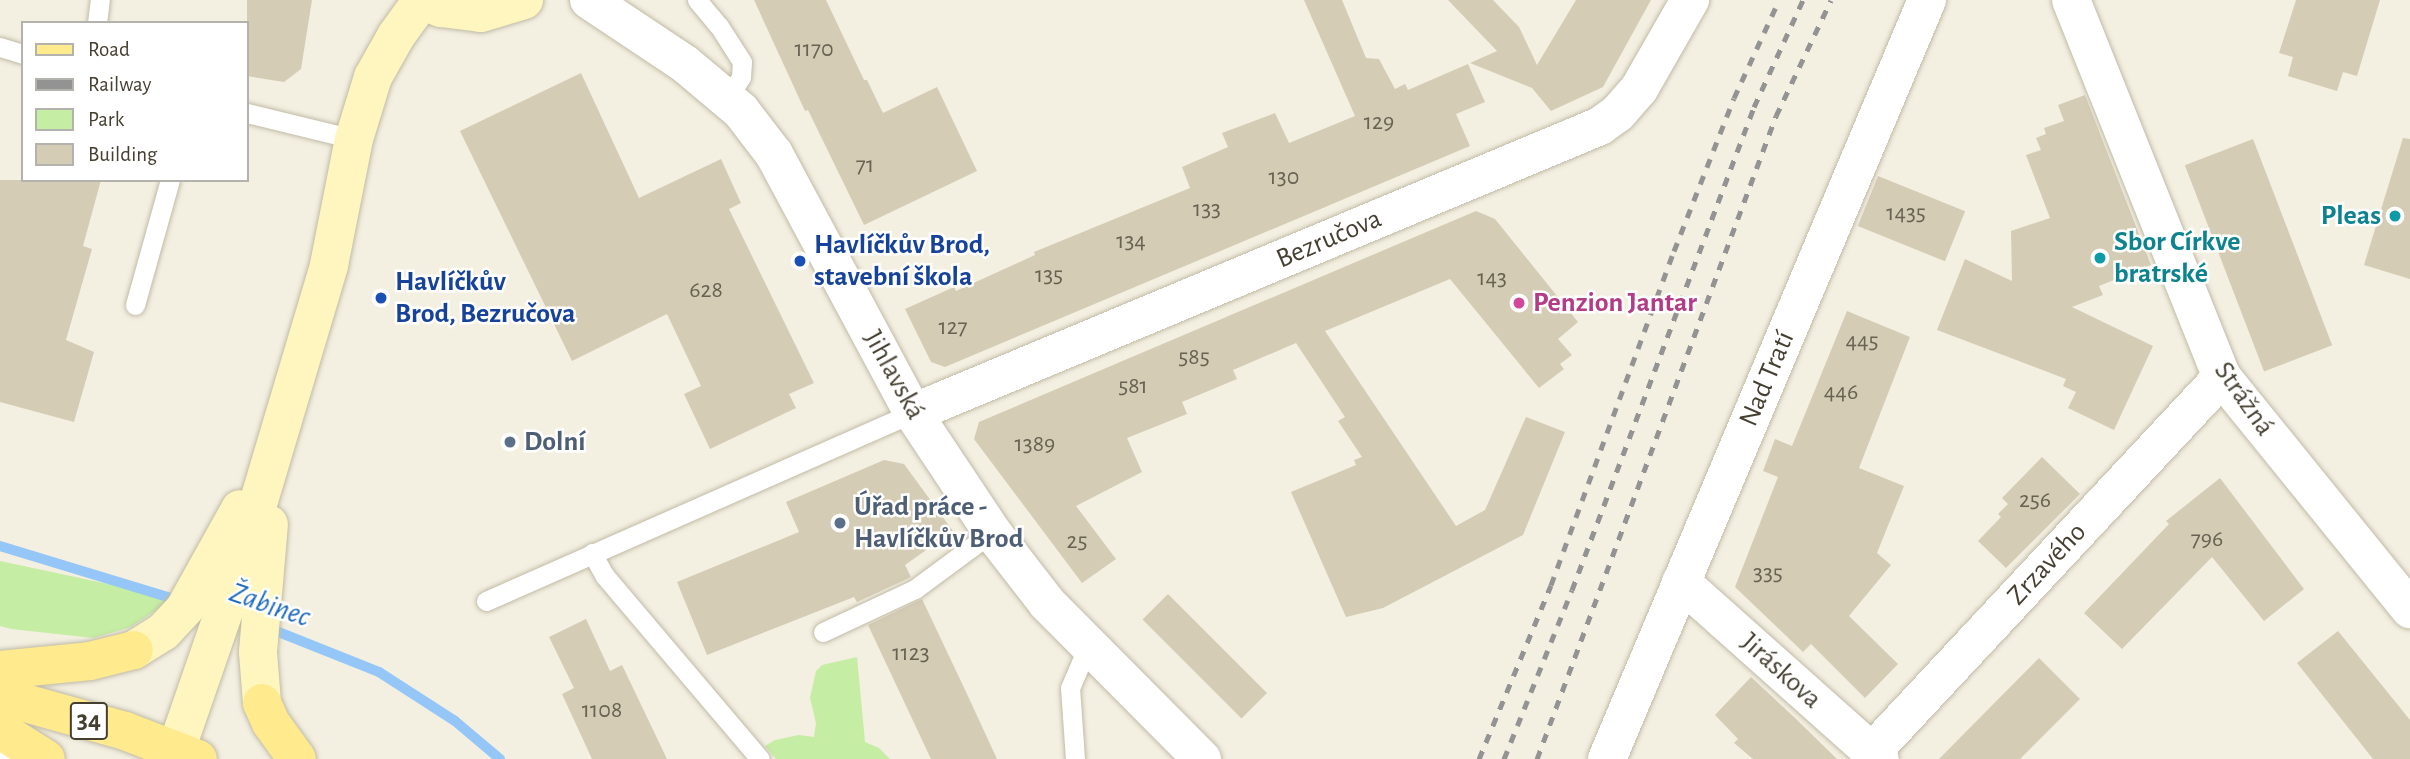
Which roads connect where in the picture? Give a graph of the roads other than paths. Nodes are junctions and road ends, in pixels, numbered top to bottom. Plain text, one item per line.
1 (100, 0) edge
2 (422, 0) edge
3 (524, 0) edge
4 (589, 0) edge
5 (697, 0) edge
6 (1690, 0) edge
7 (1927, 0) edge
8 (2071, 0) edge
9 (97, 21) edge
10 (0, 47) edge
11 (21, 53) edge
12 (727, 99) junction
13 (248, 113) edge
14 (354, 139) junction
15 (169, 182) edge
16 (135, 305) dead end
17 (2222, 377) junction
18 (913, 413) junction
19 (276, 442) junction
20 (992, 533) junction
21 (592, 553) junction
22 (238, 571) junction
23 (1681, 582) junction
24 (486, 601) dead end
25 (2410, 609) edge
26 (823, 632) dead end
27 (1088, 646) junction
28 (0, 670) edge
29 (0, 696) edge
30 (0, 730) edge
31 (0, 755) edge
32 (1876, 755) edge
33 (182, 756) edge
34 (4, 759) edge
35 (46, 759) edge
36 (297, 759) edge
37 (760, 759) edge
38 (1075, 759) edge
39 (1202, 759) edge
40 (1607, 759) edge

1 - 9 lane
2 - 3 main road
2 - 14 main road
4 - 12 street, Jihlavská
5 - 12 lane
6 - 18 street, Bezručova
7 - 23 street, Nad Tratí
8 - 17 street, Strážná
10 - 11 lane
12 - 18 street, Jihlavská
13 - 14 lane
14 - 19 main road
15 - 16 lane
17 - 25 street, Strážná
17 - 32 street, Zrzavého
18 - 20 street, Jihlavská
18 - 21 lane
19 - 22 main road
19 - 22 main road
20 - 26 lane
20 - 27 street, Jihlavská
21 - 24 lane
21 - 37 lane
22 - 28 main road, 34
22 - 33 main road
22 - 36 main road
23 - 32 street, Jiráskova
23 - 40 street, Nad Tratí
27 - 38 lane
27 - 39 street, Jihlavská
29 - 33 main road, 34
30 - 35 main road, 34
31 - 34 lane

